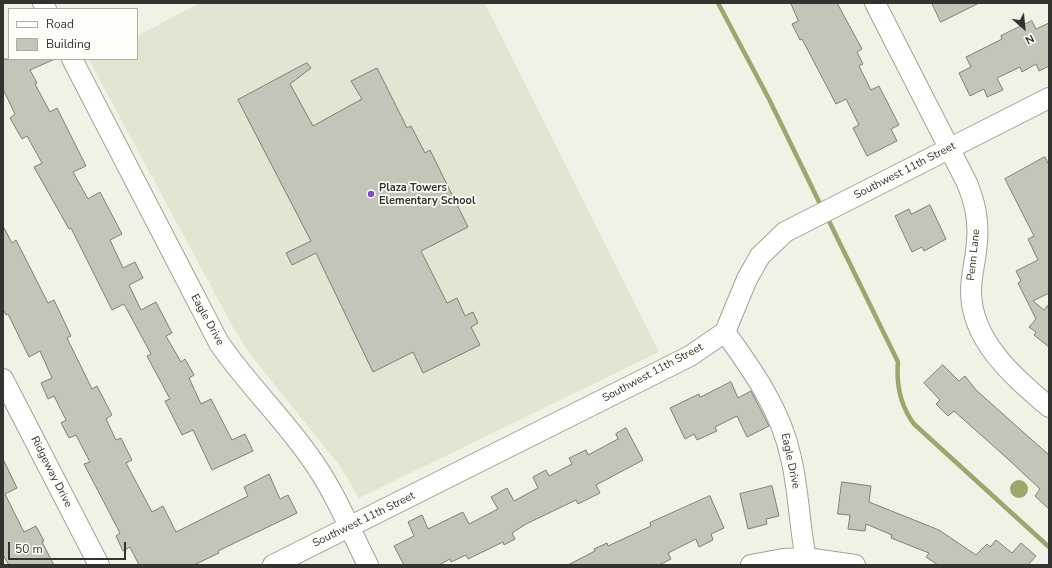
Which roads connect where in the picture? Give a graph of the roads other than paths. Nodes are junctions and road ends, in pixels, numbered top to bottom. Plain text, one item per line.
1 (875, 3) edge
2 (73, 60) edge
3 (1049, 98) edge
4 (950, 148) junction
5 (725, 332) junction
6 (3, 379) edge
7 (1049, 407) edge
8 (349, 527) junction
9 (806, 558) junction
10 (99, 565) edge
11 (273, 565) edge
12 (368, 565) edge
13 (751, 565) edge
14 (855, 565) edge

1 - 4 street, Penn Lane
2 - 8 street, Eagle Drive
3 - 4 street, Southwest 11th Street
4 - 5 street, Southwest 11th Street
4 - 7 street, Penn Lane
5 - 8 street, Southwest 11th Street
5 - 9 street, Eagle Drive
6 - 10 street, Ridgeway Drive
8 - 11 street, Southwest 11th Street
8 - 12 street, Eagle Drive
9 - 13 street
9 - 14 street

